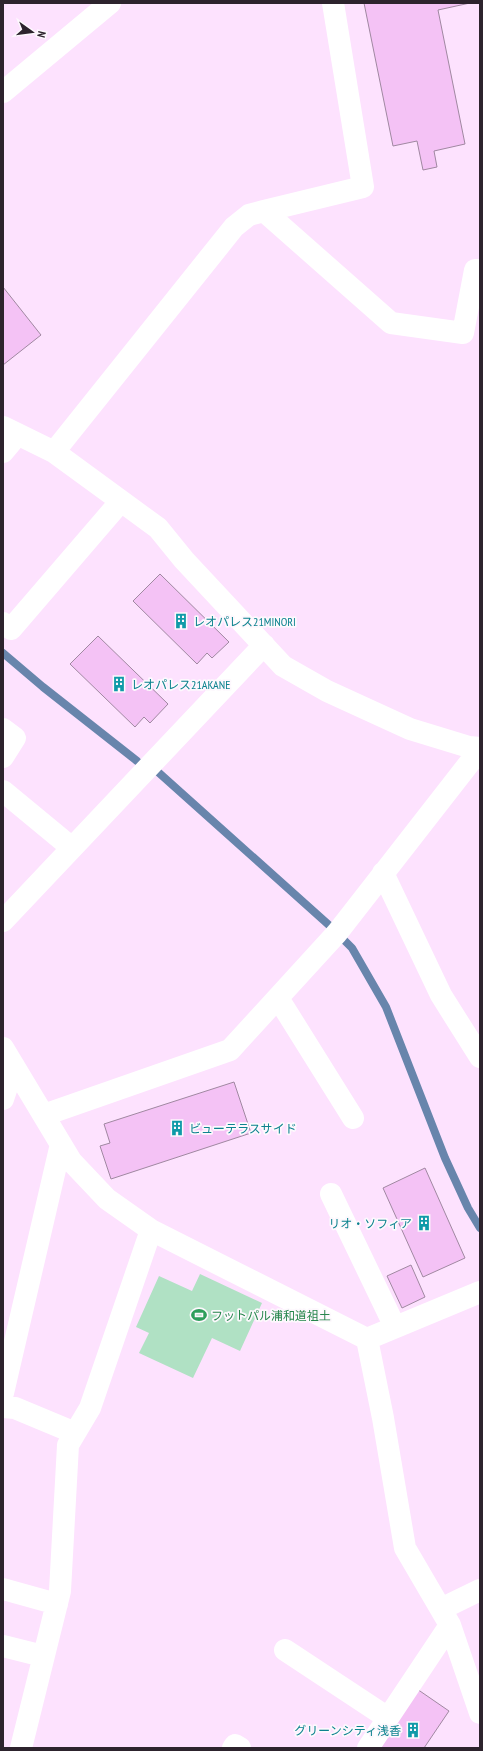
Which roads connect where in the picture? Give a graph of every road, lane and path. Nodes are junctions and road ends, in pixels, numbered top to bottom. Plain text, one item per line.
1 (110, 3) edge
2 (333, 3) edge
3 (3, 92) edge
4 (264, 211) junction
5 (480, 270) edge
6 (11, 431) edge
7 (3, 452) edge
8 (54, 452) junction
9 (121, 502) junction
10 (3, 623) edge
11 (264, 645) junction
12 (3, 729) edge
13 (480, 748) edge
14 (480, 755) edge
15 (3, 757) edge
16 (3, 791) edge
17 (72, 848) junction
18 (383, 873) junction
19 (3, 921) edge
20 (278, 998) junction
21 (9, 1057) edge
22 (480, 1057) edge
23 (3, 1099) edge
24 (44, 1114) junction
25 (353, 1118) dead end
26 (61, 1144) junction
27 (331, 1194) dead end
28 (151, 1230) junction
29 (480, 1292) edge
30 (395, 1327) junction
31 (367, 1339) junction
32 (3, 1393) edge
33 (3, 1407) edge
34 (75, 1433) junction
35 (3, 1589) edge
36 (480, 1590) edge
37 (57, 1604) junction
38 (446, 1617) junction
39 (3, 1646) edge
40 (285, 1650) dead end
41 (44, 1656) junction
42 (480, 1713) edge
43 (388, 1718) junction
44 (21, 1748) edge
45 (233, 1748) edge
46 (240, 1748) edge
47 (368, 1748) edge

1 - 3 street
2 - 4 street
4 - 5 street
4 - 8 street
6 - 7 street
6 - 8 street
8 - 9 street
9 - 10 street
9 - 11 street
11 - 13 street
11 - 17 street
12 - 15 street
14 - 18 street
16 - 17 street
17 - 19 street
18 - 20 street
18 - 22 street
20 - 24 street
20 - 25 street
21 - 23 street
21 - 24 street
24 - 26 street
26 - 28 street
26 - 32 street
27 - 30 street
28 - 31 street
28 - 34 street
29 - 30 street
30 - 31 street
31 - 38 street
33 - 34 street
34 - 37 street
35 - 37 street
36 - 38 street
37 - 41 street
38 - 42 street
38 - 43 street
39 - 41 street
40 - 43 street
41 - 44 street
43 - 47 street
45 - 46 street

